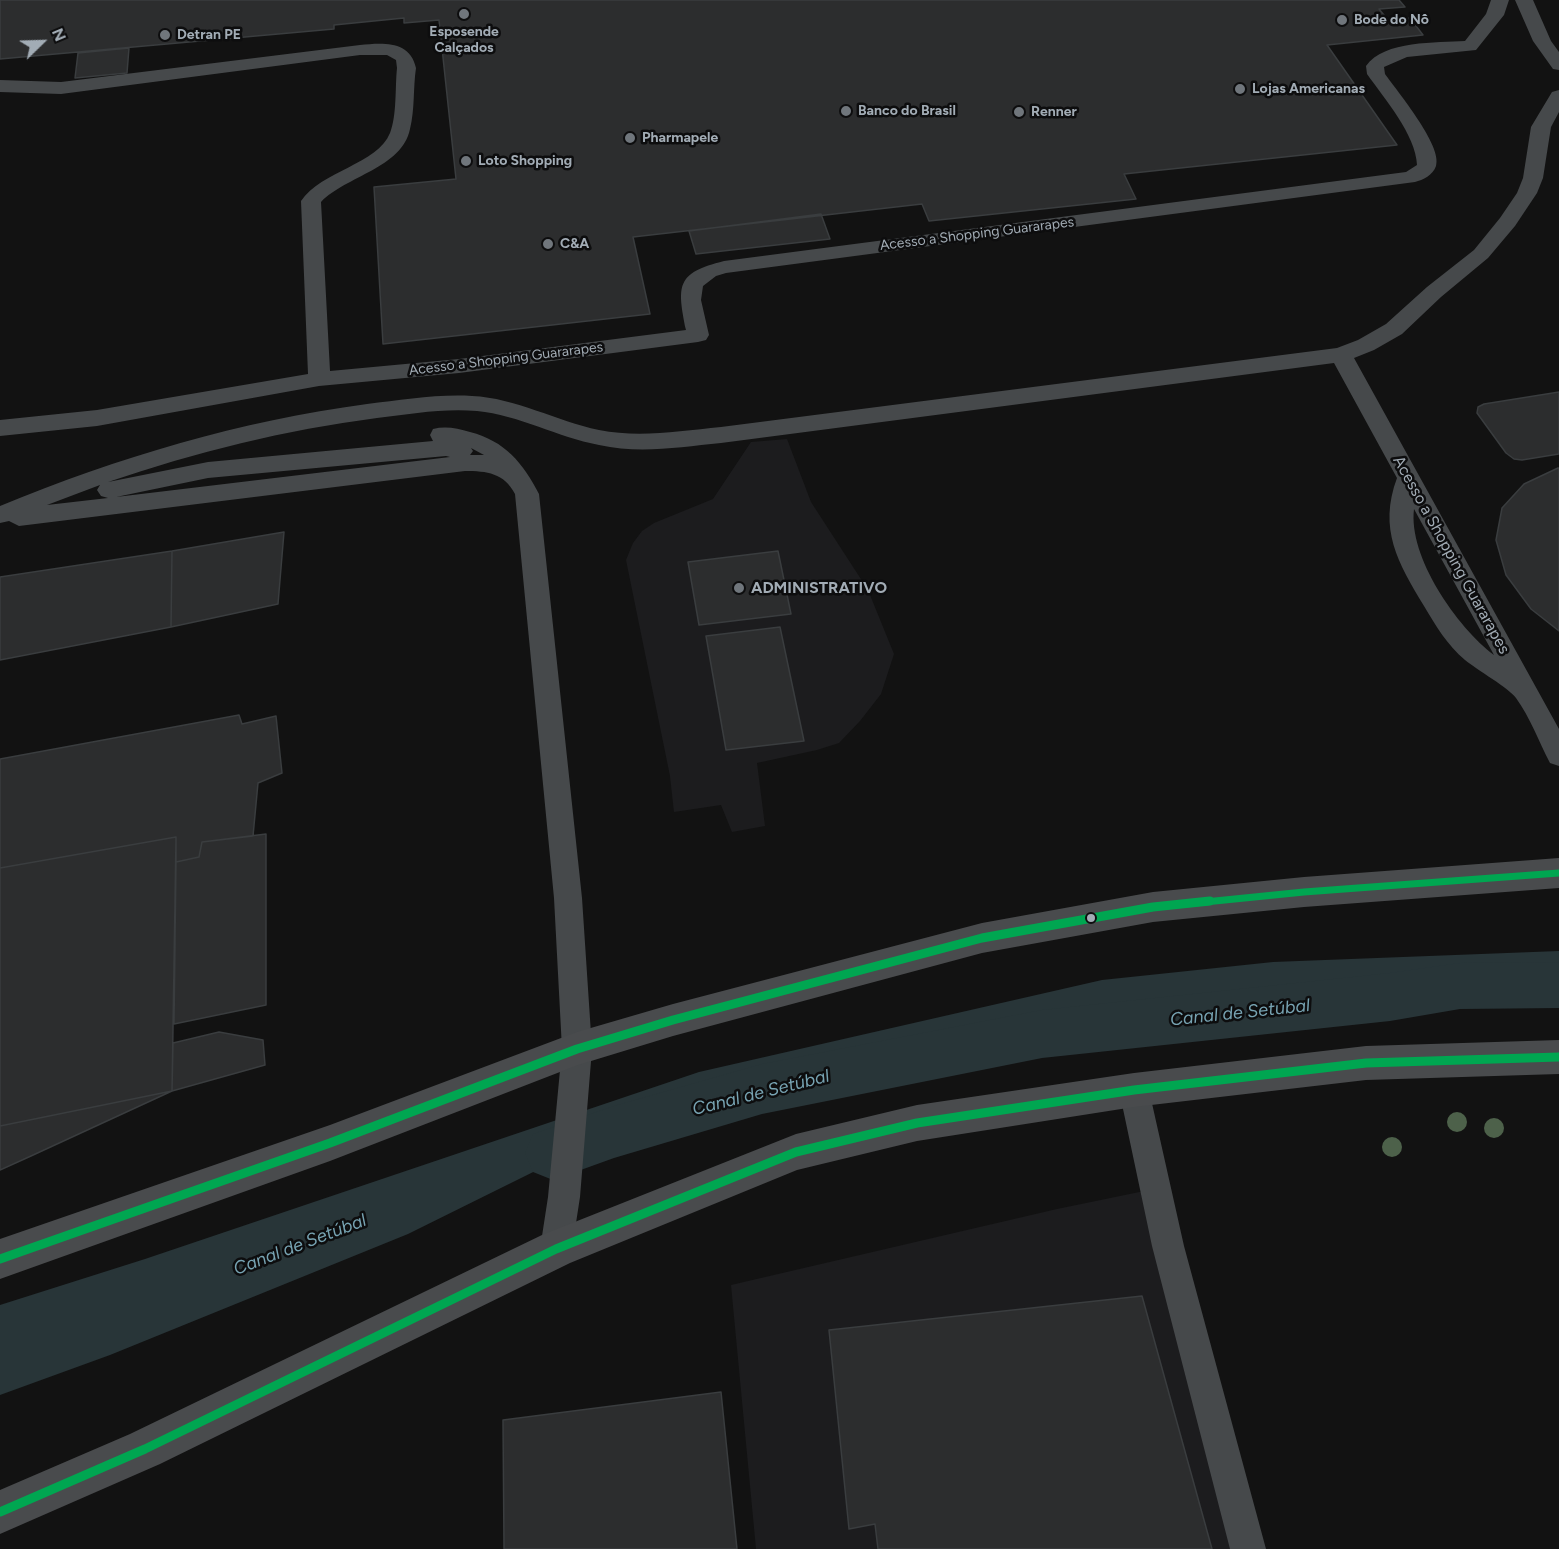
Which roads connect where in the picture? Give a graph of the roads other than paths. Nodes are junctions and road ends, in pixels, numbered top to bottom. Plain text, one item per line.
1 (1500, 0) edge
2 (1524, 0) edge
3 (1550, 41) edge
4 (1559, 65) edge
5 (0, 86) edge
6 (1559, 96) edge
7 (1341, 355) junction
8 (320, 380) junction
9 (0, 428) edge
10 (98, 477) junction
11 (521, 479) junction
12 (1408, 480) junction
13 (6, 516) edge
14 (1524, 690) junction
15 (1559, 755) edge
16 (1559, 873) edge
17 (577, 1049) junction
18 (1559, 1057) edge
19 (1134, 1090) junction
20 (556, 1249) junction
21 (0, 1259) edge
22 (0, 1512) edge
23 (1248, 1549) edge

1 - 8 lane, Acesso a Shopping Guararapes
2 - 3 lane
3 - 4 lane
5 - 8 lane
6 - 7 lane
7 - 10 lane
7 - 12 lane, Acesso a Shopping Guararapes
8 - 9 lane, Acesso a Shopping Guararapes
10 - 11 lane
10 - 13 lane
11 - 13 lane
11 - 17 lane
12 - 14 lane, Acesso a Shopping Guararapes
12 - 14 lane
14 - 15 lane, Acesso a Shopping Guararapes
16 - 17 main road
17 - 20 lane
17 - 21 main road
18 - 19 main road
19 - 20 main road
19 - 23 lane
20 - 22 main road

